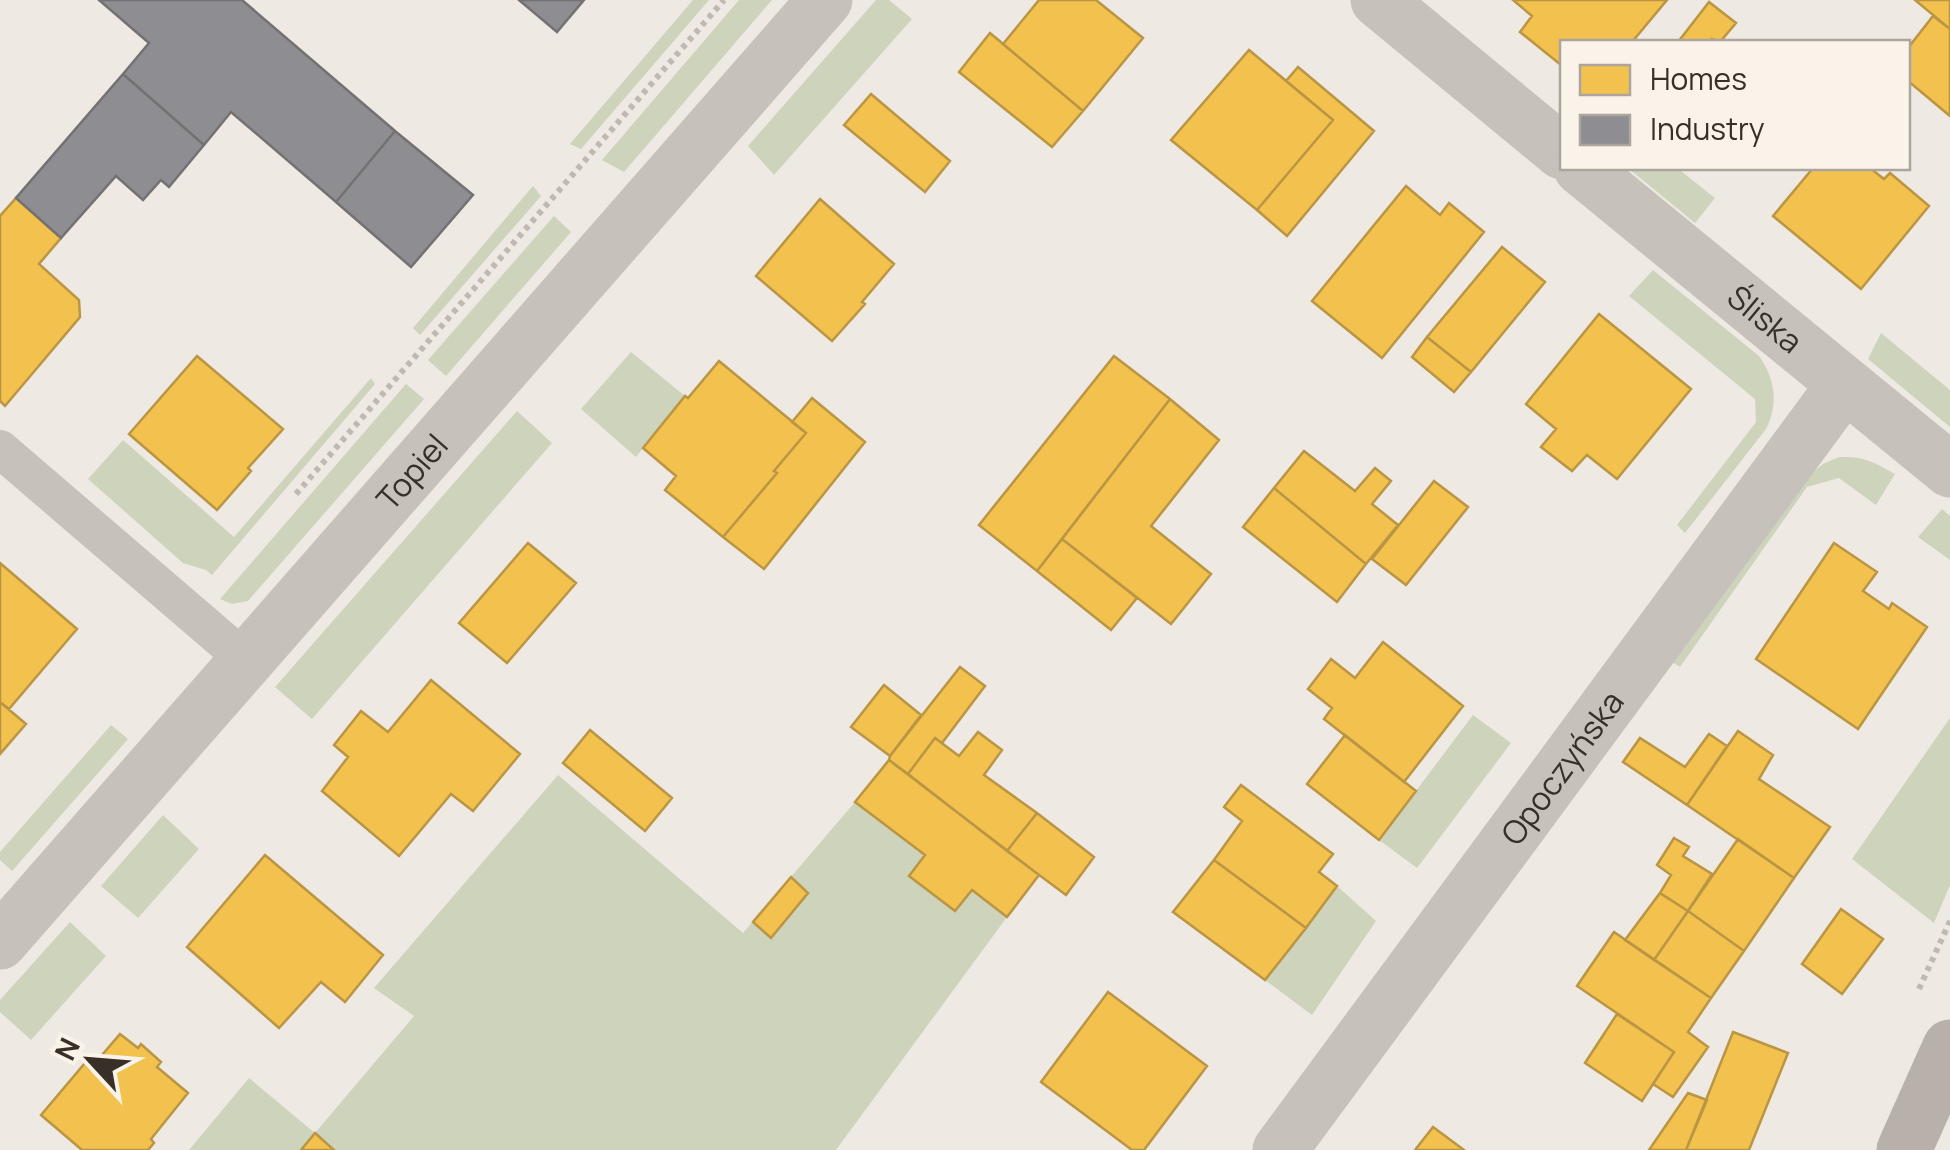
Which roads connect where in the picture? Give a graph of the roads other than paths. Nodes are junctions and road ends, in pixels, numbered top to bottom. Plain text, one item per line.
1 (825, 0) edge
2 (1378, 0) edge
3 (1560, 150) edge
4 (1583, 170) edge
5 (1844, 385) junction
6 (0, 449) edge
7 (1950, 470) edge
8 (247, 661) junction
9 (0, 942) edge
10 (1950, 1047) edge
11 (1280, 1150) edge
12 (1904, 1150) edge

1 - 8 street, Topiel
2 - 3 street
4 - 5 street, Śliska
5 - 7 street, Śliska
5 - 11 street, Opoczyńska
6 - 8 lane
8 - 9 street, Topiel
10 - 12 street

